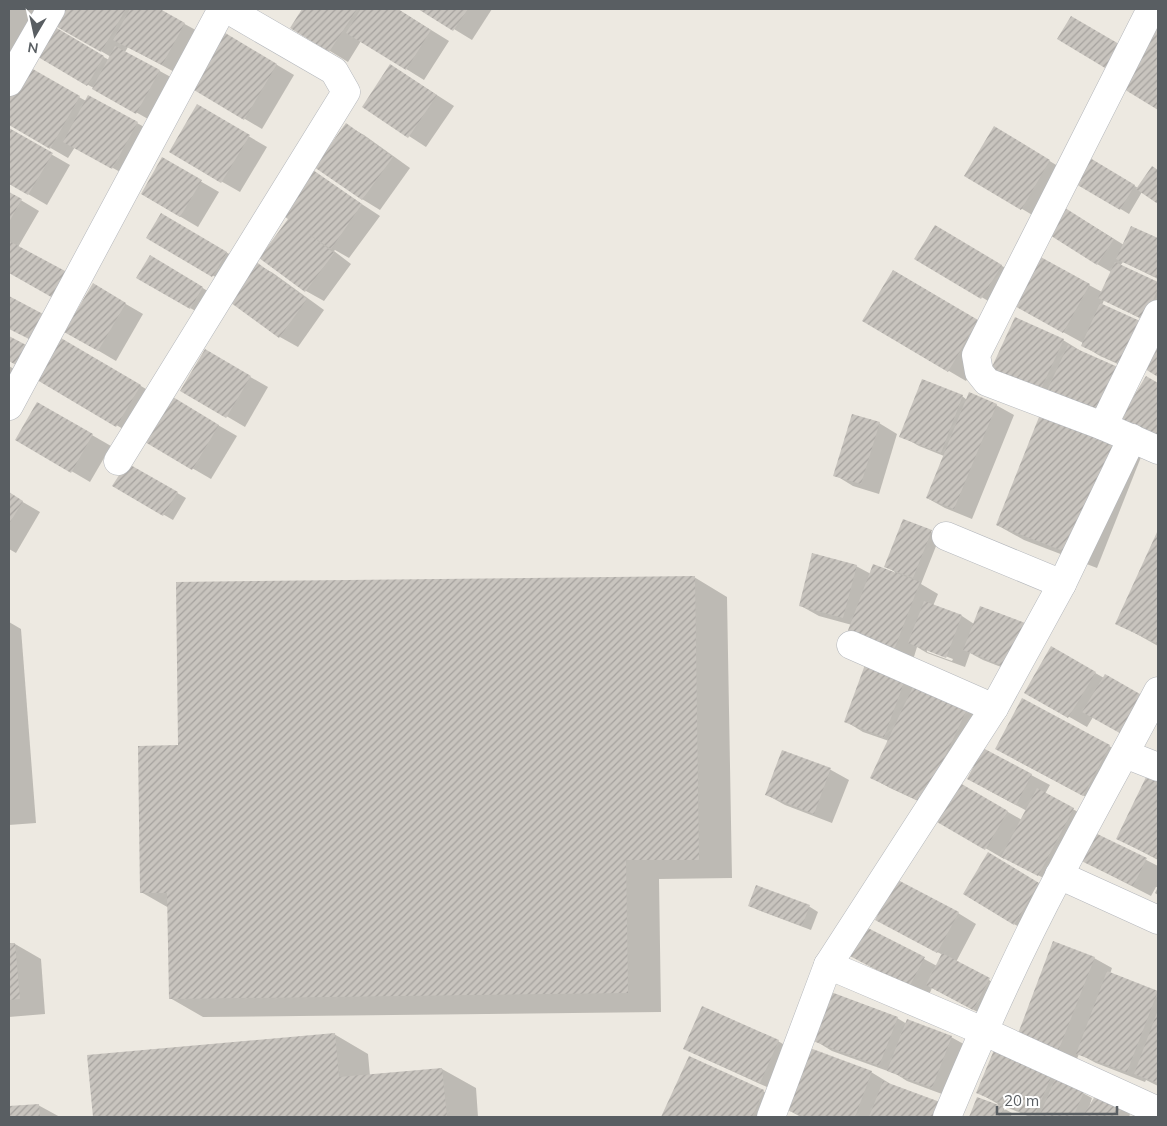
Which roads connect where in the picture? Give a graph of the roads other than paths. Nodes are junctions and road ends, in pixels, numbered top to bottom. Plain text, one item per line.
1 (51, 9) edge
2 (222, 9) edge
3 (228, 9) edge
4 (1152, 14) edge
5 (9, 82) edge
6 (1158, 314) edge
7 (9, 406) edge
8 (1103, 426) junction
9 (1132, 438) junction
10 (1158, 450) edge
11 (118, 461) dead end
12 (946, 536) dead end
13 (1062, 584) junction
14 (851, 645) dead end
15 (1158, 691) edge
16 (994, 708) junction
17 (1125, 754) junction
18 (1158, 767) edge
19 (1059, 875) junction
20 (1158, 920) edge
21 (828, 965) junction
22 (982, 1031) junction
23 (1158, 1111) edge
24 (771, 1117) edge
25 (946, 1117) edge

1 - 5 street
2 - 7 street
3 - 11 street
4 - 8 street
6 - 8 street
8 - 9 street
9 - 10 street
9 - 13 street
12 - 13 street
13 - 16 street
14 - 16 street
15 - 17 street
16 - 21 street
17 - 18 street
17 - 19 street
19 - 20 street
19 - 22 street
21 - 22 street
21 - 24 street
22 - 23 street
22 - 25 street

